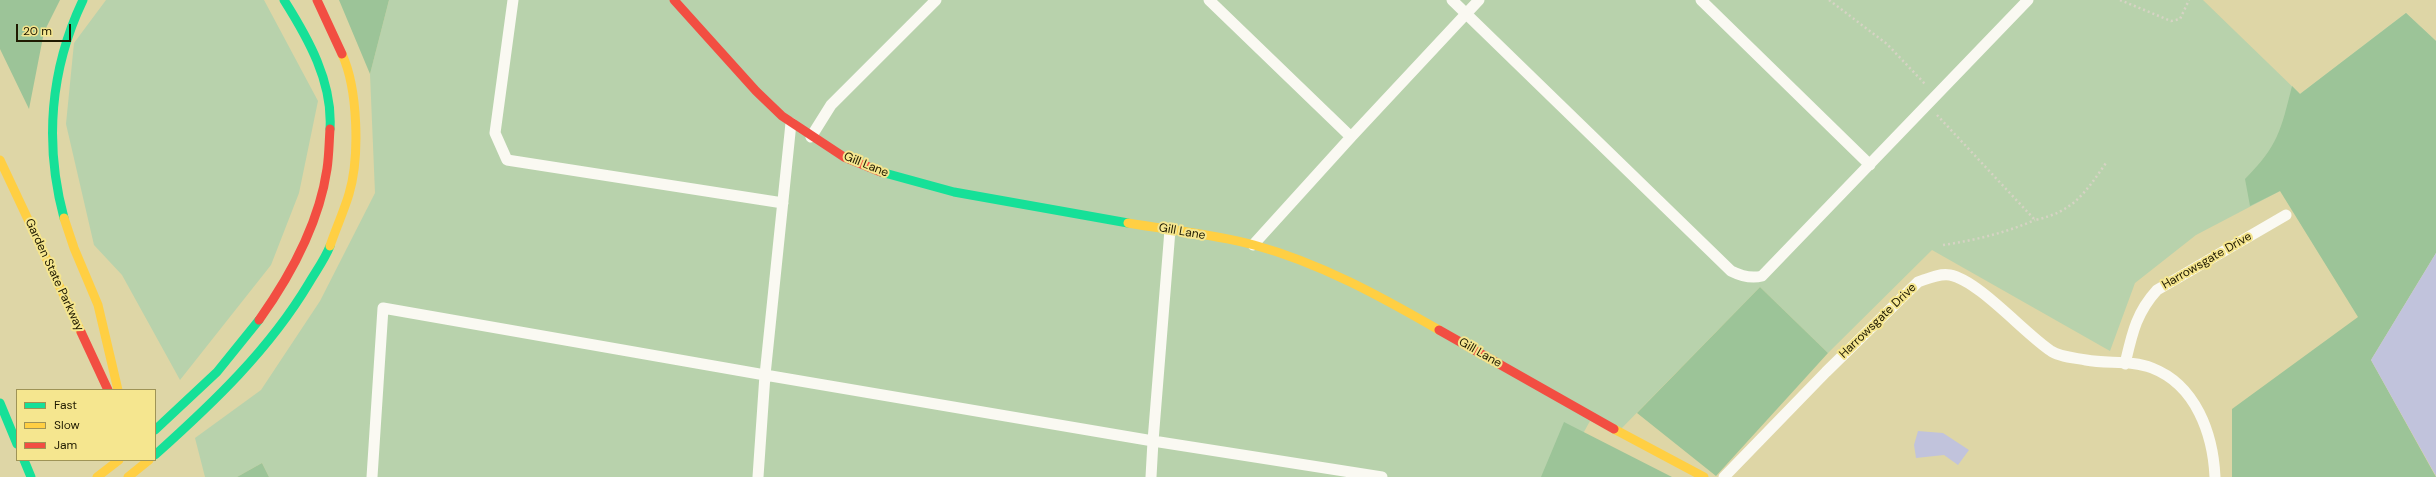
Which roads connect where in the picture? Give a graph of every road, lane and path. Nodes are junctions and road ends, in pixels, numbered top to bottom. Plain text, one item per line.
1 (83, 0) edge
2 (284, 0) edge
3 (317, 0) edge
4 (513, 0) edge
5 (674, 0) edge
6 (936, 0) edge
7 (1208, 0) edge
8 (1452, 0) edge
9 (1479, 0) edge
10 (1701, 0) edge
11 (1829, 0) edge
12 (2028, 0) edge
13 (2120, 0) edge
14 (2189, 0) edge
15 (1466, 14) junction
16 (1936, 95) junction
17 (1927, 105) junction
18 (791, 123) junction
19 (811, 137) junction
20 (1351, 137) junction
21 (0, 160) edge
22 (2106, 163) dead end
23 (1870, 164) junction
24 (783, 204) junction
25 (2286, 215) dead end
26 (2035, 220) junction
27 (1170, 230) junction
28 (1253, 245) junction
29 (1943, 245) dead end
30 (2125, 364) junction
31 (765, 375) junction
32 (108, 389) edge
33 (118, 389) edge
34 (0, 403) edge
35 (156, 429) edge
36 (1153, 441) junction
37 (16, 442) edge
38 (156, 454) edge
39 (24, 461) edge
40 (118, 461) edge
41 (141, 461) edge
42 (148, 461) edge
43 (146, 471) dead end
44 (31, 477) edge
45 (97, 477) edge
46 (128, 477) edge
47 (372, 477) edge
48 (758, 477) edge
49 (1151, 477) edge
50 (1382, 477) edge
51 (1704, 477) edge
52 (1724, 477) edge
53 (2215, 477) edge

1 - 33 main road
2 - 35 main road
3 - 38 main road
4 - 24 lane
5 - 18 main road, Gill Lane
6 - 19 lane
7 - 20 lane
8 - 15 lane
9 - 15 lane
10 - 23 lane
11 - 16 path
12 - 16 lane
13 - 14 path
15 - 20 lane
15 - 23 lane
16 - 17 lane
17 - 23 lane
17 - 26 path
18 - 19 main road, Gill Lane
18 - 24 lane
19 - 27 main road, Gill Lane
20 - 28 lane
21 - 32 main road, Garden State Parkway
22 - 26 path
24 - 31 lane
25 - 30 lane, Harrowsgate Drive
26 - 29 path
27 - 28 main road, Gill Lane
27 - 36 lane
28 - 51 main road, Gill Lane
30 - 52 lane, Harrowsgate Drive
30 - 53 lane, Harrowsgate Drive
31 - 36 lane
31 - 47 lane
31 - 48 lane
34 - 37 main road
36 - 49 lane
36 - 50 lane
39 - 44 main road
40 - 45 main road
41 - 43 main road
42 - 46 main road

